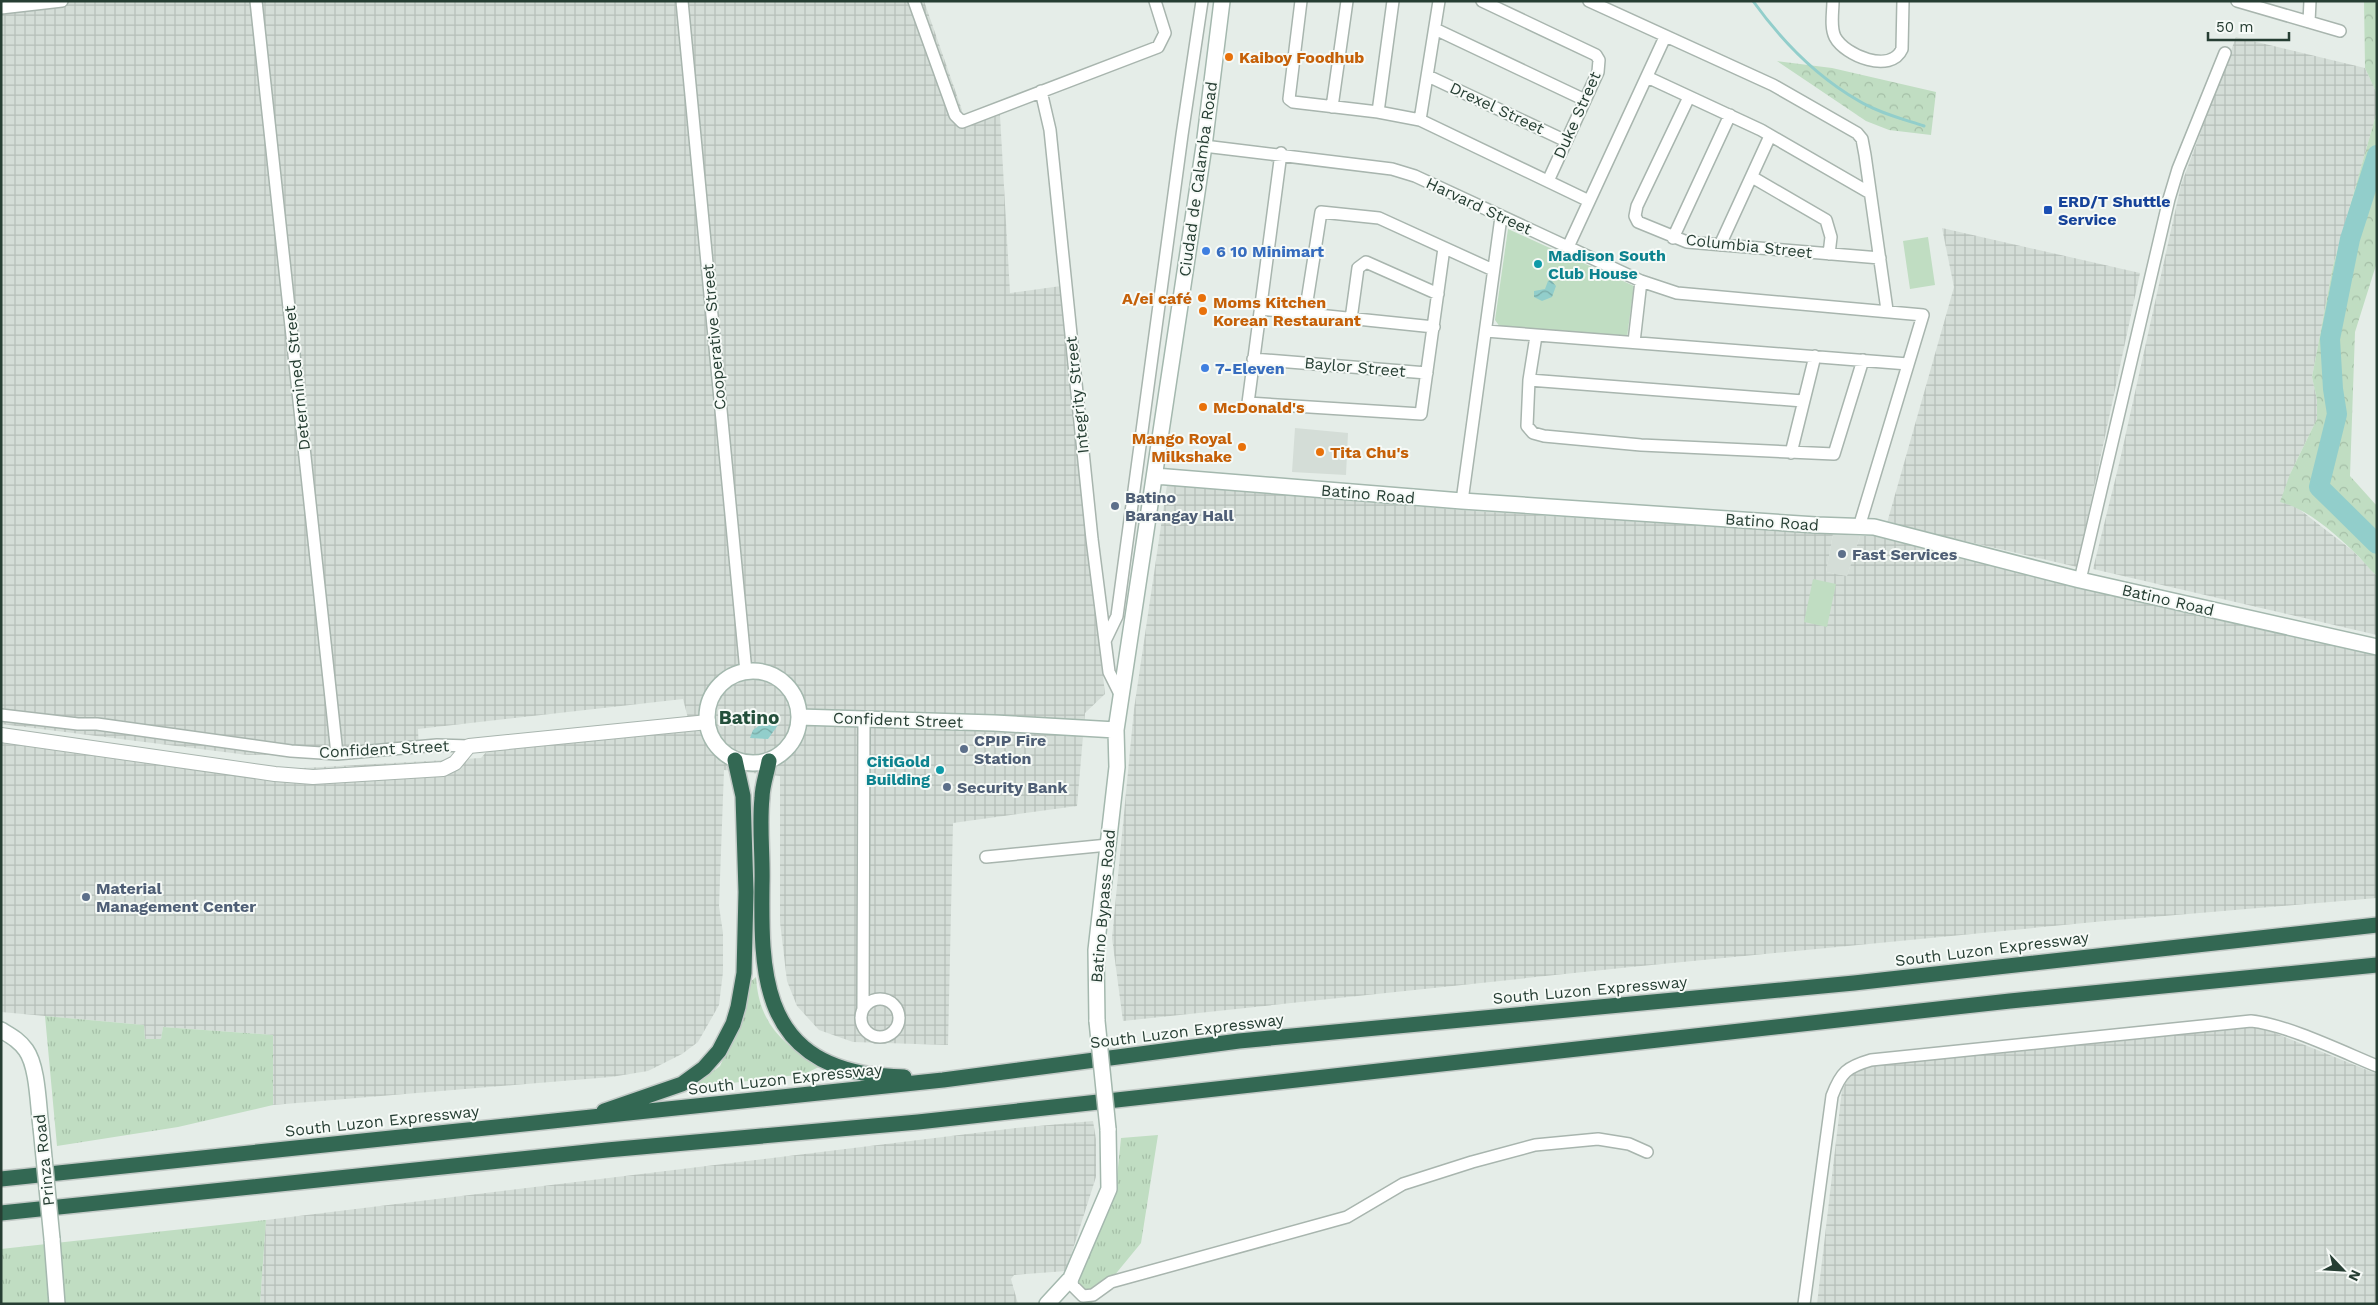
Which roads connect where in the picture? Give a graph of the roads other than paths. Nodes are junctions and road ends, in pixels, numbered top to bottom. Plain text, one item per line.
1 (62, 1) edge
2 (256, 1) edge
3 (682, 1) edge
4 (914, 1) edge
5 (1155, 1) edge
6 (1202, 1) edge
7 (1222, 1) edge
8 (1301, 1) edge
9 (1346, 1) edge
10 (1393, 1) edge
11 (1438, 1) edge
12 (1482, 1) edge
13 (1589, 1) edge
14 (1833, 1) edge
15 (1903, 1) edge
16 (2310, 1) edge
17 (2240, 2) edge
18 (1, 8) edge
19 (2310, 22) junction
20 (1434, 29) junction
21 (2340, 31) dead end
22 (1665, 37) junction
23 (2225, 53) dead end
24 (1428, 76) junction
25 (1646, 77) junction
26 (1041, 91) junction
27 (1689, 97) junction
28 (1585, 100) junction
29 (1332, 107) junction
30 (1378, 112) junction
31 (1730, 116) junction
32 (1420, 120) junction
33 (1770, 136) junction
34 (1566, 141) junction
35 (1204, 146) junction
36 (1281, 154) junction
37 (1752, 177) junction
38 (1548, 181) junction
39 (1870, 193) junction
40 (1589, 201) junction
41 (1501, 217) junction
42 (1673, 238) junction
43 (1720, 245) junction
44 (1568, 247) junction
45 (1444, 248) junction
46 (1829, 254) junction
47 (1880, 258) junction
48 (1493, 270) junction
49 (1641, 281) junction
50 (1438, 294) junction
51 (1260, 309) junction
52 (1887, 310) junction
53 (1305, 314) junction
54 (1351, 318) junction
55 (1434, 327) junction
56 (1486, 331) junction
57 (1536, 336) junction
58 (1634, 342) junction
59 (1815, 356) junction
60 (1254, 359) junction
61 (1863, 360) junction
62 (1908, 364) junction
63 (1427, 372) junction
64 (1529, 380) junction
65 (1802, 401) junction
66 (1791, 453) junction
67 (1155, 476) junction
68 (1462, 502) junction
69 (1859, 527) junction
70 (2080, 580) junction
71 (1105, 641) junction
72 (2377, 647) edge
73 (746, 672) junction
74 (1121, 696) junction
75 (1, 715) edge
76 (799, 717) junction
77 (864, 718) junction
78 (708, 722) junction
79 (1116, 730) junction
80 (1, 735) edge
81 (469, 746) junction
82 (337, 754) junction
83 (735, 760) junction
84 (769, 761) junction
85 (1108, 845) junction
86 (986, 857) dead end
87 (2377, 926) edge
88 (2377, 965) edge
89 (863, 1009) dead end
90 (1, 1030) edge
91 (2377, 1066) edge
92 (943, 1080) junction
93 (587, 1118) junction
94 (1647, 1152) dead end
95 (1, 1179) edge
96 (1, 1213) edge
97 (1071, 1278) junction
98 (1090, 1300) edge
99 (57, 1304) edge
100 (1047, 1304) edge
101 (1804, 1304) edge

1 - 18 street
2 - 82 street, Determined Street
3 - 73 street, Cooperative Street
4 - 26 street
5 - 26 street
6 - 71 street
7 - 35 main road, Ciudad de Calamba Road
8 - 29 street
9 - 29 street
10 - 30 street
11 - 20 street
12 - 28 street, Duke Street
13 - 22 street
14 - 15 street
16 - 19 street
17 - 19 street
19 - 21 street
20 - 24 street
20 - 28 street
22 - 25 street
22 - 39 street
23 - 70 street
24 - 32 street
24 - 34 street, Drexel Street
25 - 27 street
25 - 40 street
26 - 71 street, Integrity Street
27 - 31 street
27 - 42 street, Columbia Street
28 - 34 street, Duke Street
29 - 30 street
30 - 32 street
31 - 33 street
31 - 42 street
32 - 38 street
33 - 37 street
33 - 39 street
34 - 38 street, Duke Street
35 - 36 street, Harvard Street
35 - 67 main road, Ciudad de Calamba Road
36 - 41 street, Harvard Street
36 - 51 street
37 - 43 street
37 - 46 street
38 - 40 street
39 - 47 street
40 - 44 street
41 - 44 street, Harvard Street
41 - 48 street
42 - 43 street, Columbia Street
43 - 46 street, Columbia Street
44 - 49 street, Harvard Street
45 - 48 street
45 - 50 street
45 - 53 street
46 - 47 street, Columbia Street
47 - 52 street
48 - 56 street
49 - 52 street, Harvard Street
49 - 58 street
50 - 54 street
50 - 55 street
51 - 53 street
51 - 60 street
52 - 62 street, Harvard Street
53 - 54 street
54 - 55 street
55 - 63 street
56 - 57 street
56 - 68 street
57 - 58 street
57 - 64 street
58 - 59 street
59 - 61 street
59 - 65 street
60 - 63 street, Baylor Street
60 - 63 street
61 - 62 street
61 - 66 street
62 - 69 street
64 - 65 street
64 - 66 street
65 - 66 street
67 - 68 main road, Batino Road
67 - 74 main road, Ciudad de Calamba Road
68 - 69 main road, Batino Road
69 - 70 main road, Batino Road
70 - 72 main road, Batino Road
71 - 74 street, Integrity Street
73 - 76 main road
73 - 78 main road
74 - 79 main road, Batino Bypass Road
75 - 82 street, Confident Street
76 - 77 main road, Confident Street
76 - 84 main road
77 - 79 main road, Confident Street
77 - 89 street
78 - 81 street, Confident Street
78 - 83 main road
79 - 85 main road, Batino Bypass Road
80 - 81 street
81 - 82 street, Confident Street
83 - 84 main road
83 - 93 highway
84 - 92 highway
85 - 86 street
85 - 97 main road, Batino Bypass Road, bridge
87 - 92 highway, South Luzon Expressway
88 - 96 highway
90 - 99 main road, Prinza Road, bridge
91 - 101 street
92 - 93 highway, South Luzon Expressway
93 - 95 highway, South Luzon Expressway
94 - 98 street
97 - 98 street
97 - 100 main road, Batino Bypass Road

